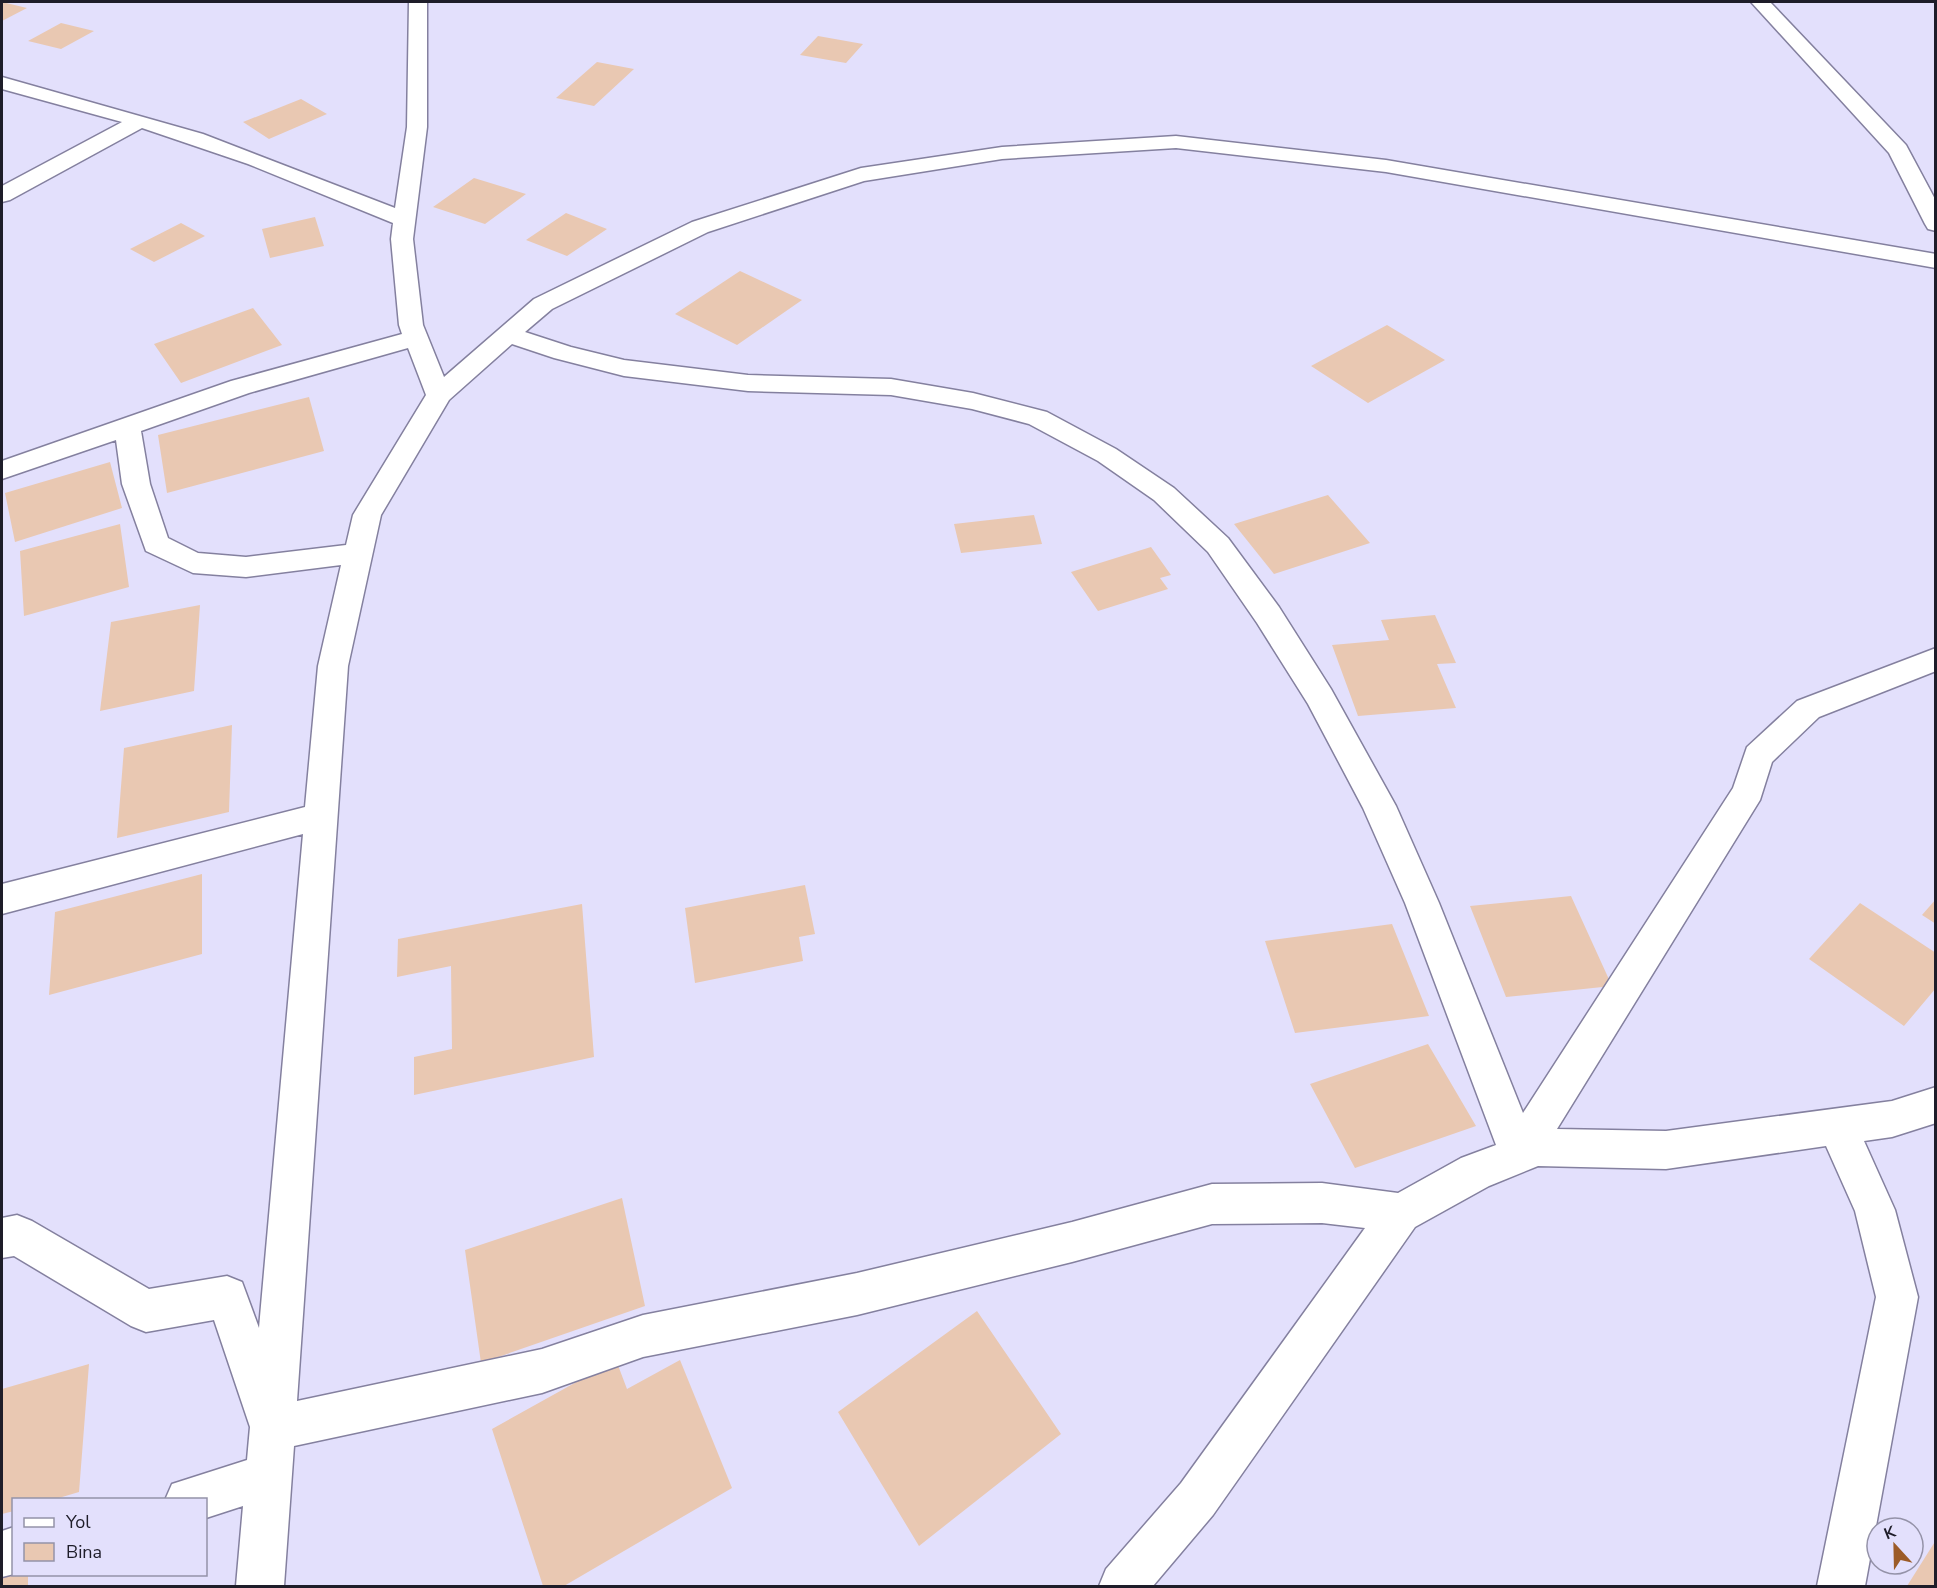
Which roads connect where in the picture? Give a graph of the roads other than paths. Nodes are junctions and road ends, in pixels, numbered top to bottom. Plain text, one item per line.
1 (418, 2) edge
2 (1760, 2) edge
3 (2, 83) edge
4 (138, 122) junction
5 (2, 195) edge
6 (405, 220) junction
7 (1935, 224) edge
8 (1935, 261) edge
9 (508, 335) junction
10 (416, 338) junction
11 (439, 395) junction
12 (126, 426) junction
13 (2, 470) edge
14 (358, 553) junction
15 (1935, 659) edge
16 (321, 816) junction
17 (2, 899) edge
18 (1935, 1105) edge
19 (1837, 1126) junction
20 (1519, 1154) junction
21 (1401, 1213) junction
22 (2, 1238) edge
23 (273, 1428) junction
24 (269, 1476) junction
25 (195, 1498) edge
26 (260, 1587) edge
27 (1123, 1587) edge
28 (1841, 1587) edge

1 - 6 street
2 - 7 street
3 - 4 street
4 - 5 street
4 - 6 street
6 - 10 street
8 - 9 street
9 - 11 street
9 - 20 street
10 - 11 street
10 - 12 street
11 - 14 street
12 - 13 street
12 - 14 street
14 - 16 street
15 - 20 street
16 - 17 street
16 - 23 street
18 - 19 street
19 - 20 street
19 - 28 street
20 - 21 street
21 - 23 street
21 - 27 street
22 - 23 street
23 - 24 street
24 - 25 street
24 - 26 street

